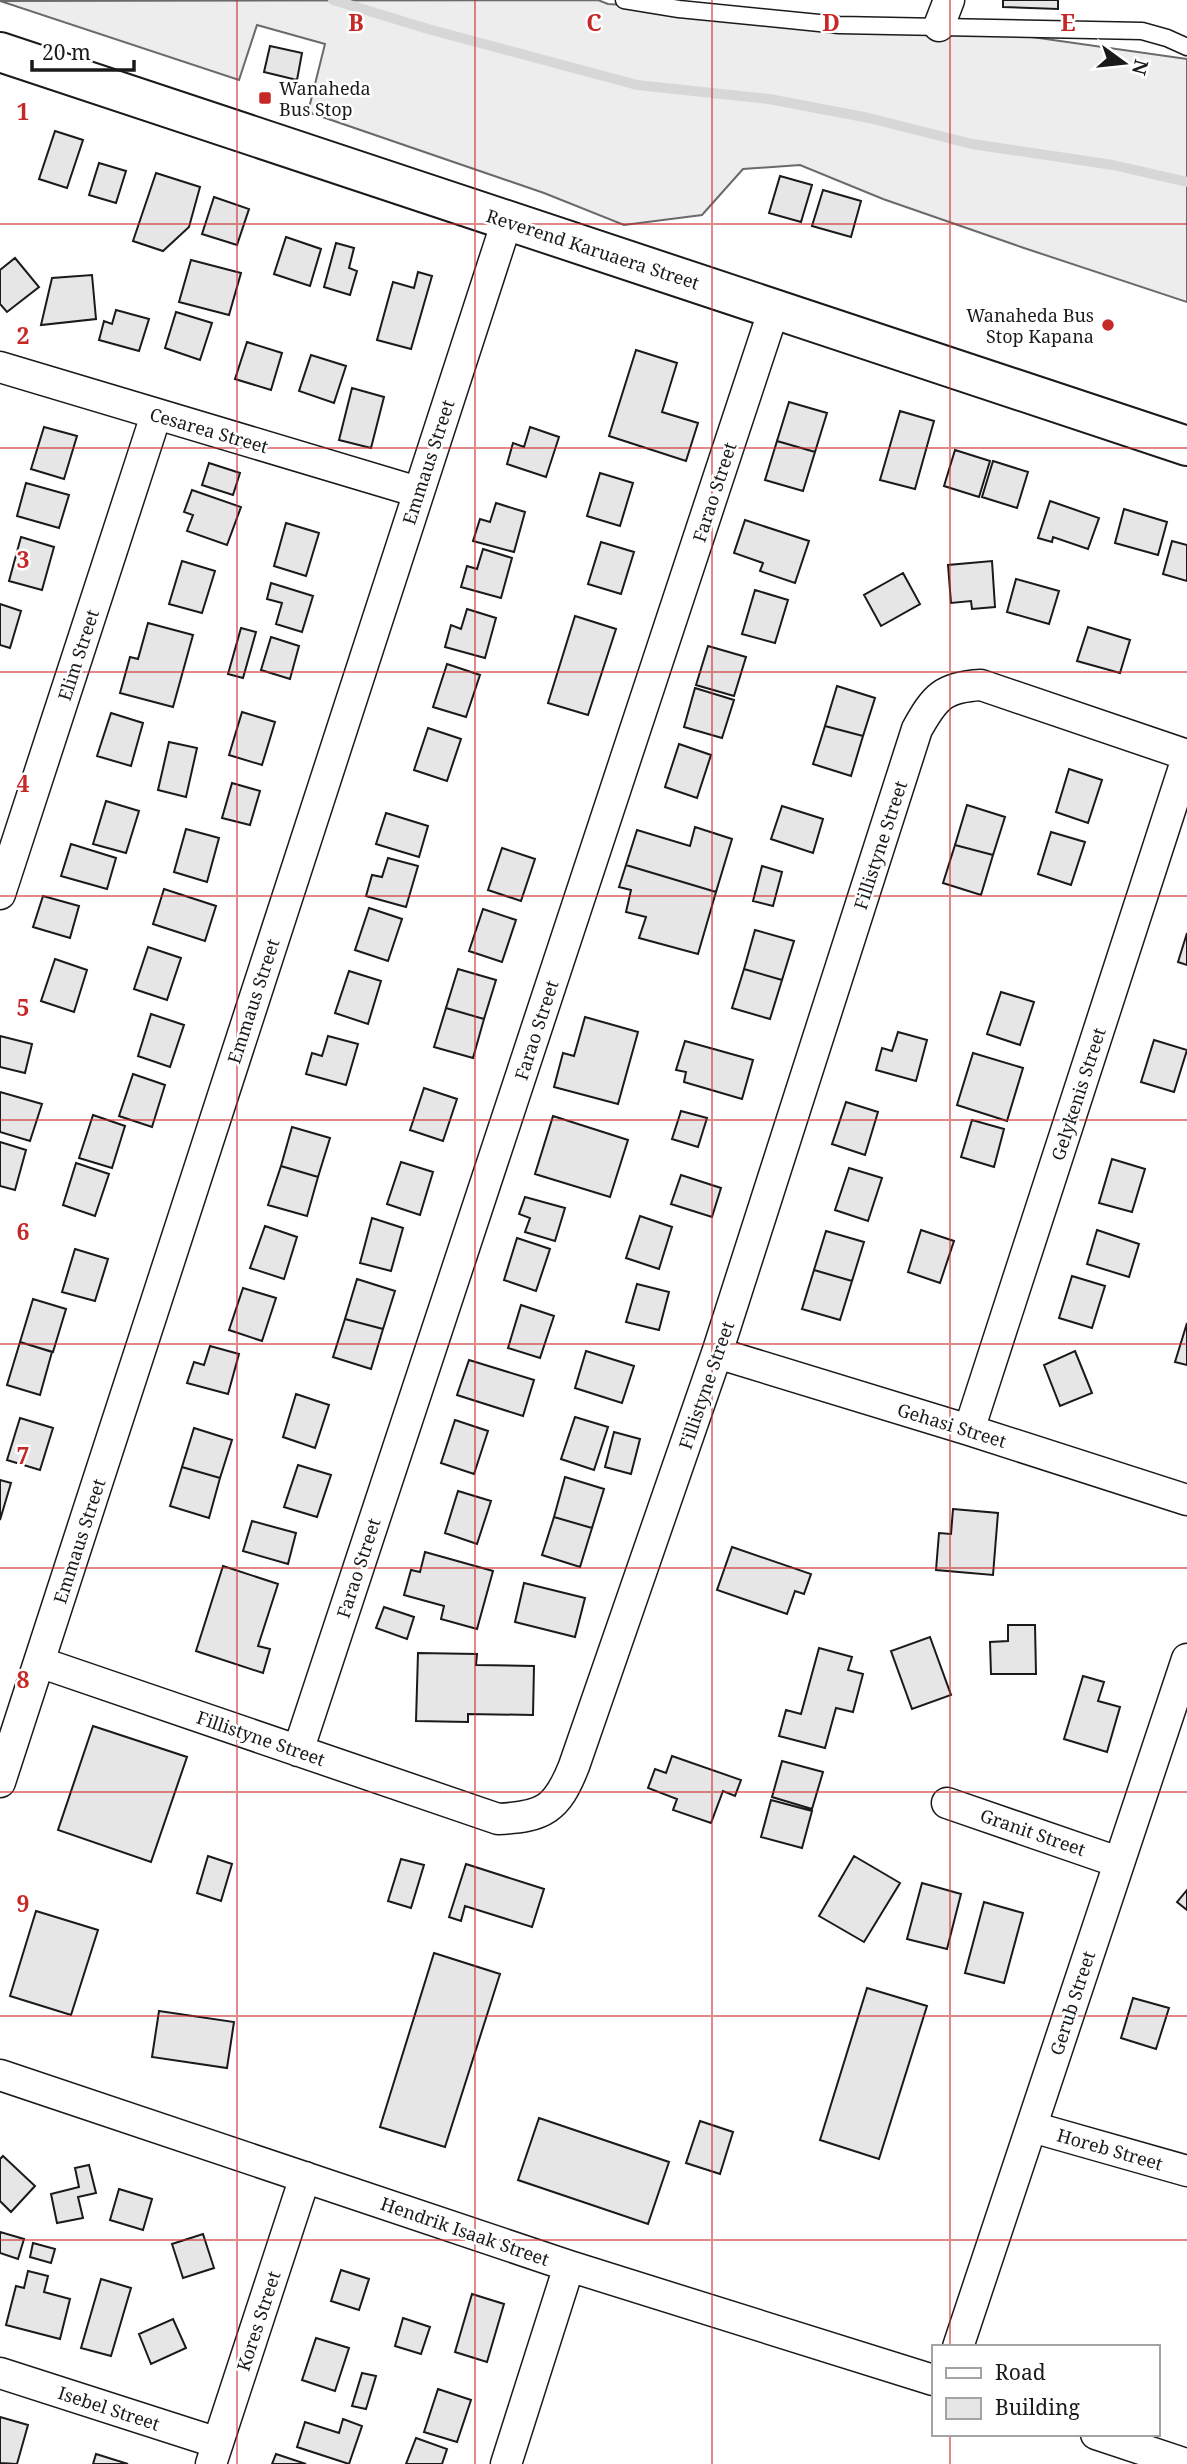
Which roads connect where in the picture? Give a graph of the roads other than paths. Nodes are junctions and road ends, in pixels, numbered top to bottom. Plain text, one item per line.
1 (624, 0) edge
2 (944, 13) edge
3 (1187, 47) edge
4 (0, 52) edge
5 (507, 221) junction
6 (774, 309) junction
7 (0, 367) edge
8 (156, 415) junction
9 (1187, 446) edge
10 (418, 492) junction
11 (1187, 756) edge
12 (0, 894) edge
13 (717, 1353) junction
14 (969, 1430) junction
15 (1187, 1500) edge
16 (1187, 1659) edge
17 (39, 1662) junction
18 (298, 1751) junction
19 (0, 1782) edge
20 (947, 1803) dead end
21 (1118, 1861) junction
22 (0, 2075) edge
23 (1032, 2127) junction
24 (1187, 2171) edge
25 (304, 2177) junction
26 (569, 2266) junction
27 (959, 2345) edge
28 (0, 2373) edge
29 (932, 2380) edge
30 (1102, 2436) edge
31 (214, 2453) edge
32 (506, 2464) edge
33 (1186, 2464) edge

1 - 2 lane
2 - 3 lane
4 - 5 street, Reverend Karuaera Street
5 - 6 street, Reverend Karuaera Street
5 - 10 street, Emmaus Street
6 - 9 street, Reverend Karuaera Street
6 - 18 street, Farao Street
7 - 8 street, Cesarea Street
8 - 10 street, Cesarea Street
8 - 12 street, Elim Street
10 - 17 street, Emmaus Street
11 - 13 street, Fillistyne Street
11 - 14 street, Gelykenis Street
13 - 14 street, Gehasi Street
13 - 18 street, Fillistyne Street
14 - 15 street, Gehasi Street
16 - 21 street, Gerub Street
17 - 18 street, Fillistyne Street
17 - 19 street, Emmaus Street
20 - 21 street, Granit Street
21 - 23 street, Gerub Street
22 - 25 street, Hendrik Isaak Street
23 - 24 street, Horeb Street
23 - 27 street, Gerub Street
25 - 26 street, Hendrik Isaak Street
25 - 31 street, Kores Street
26 - 29 street, Hendrik Isaak Street
26 - 32 street
28 - 31 street, Isebel Street
30 - 33 street

